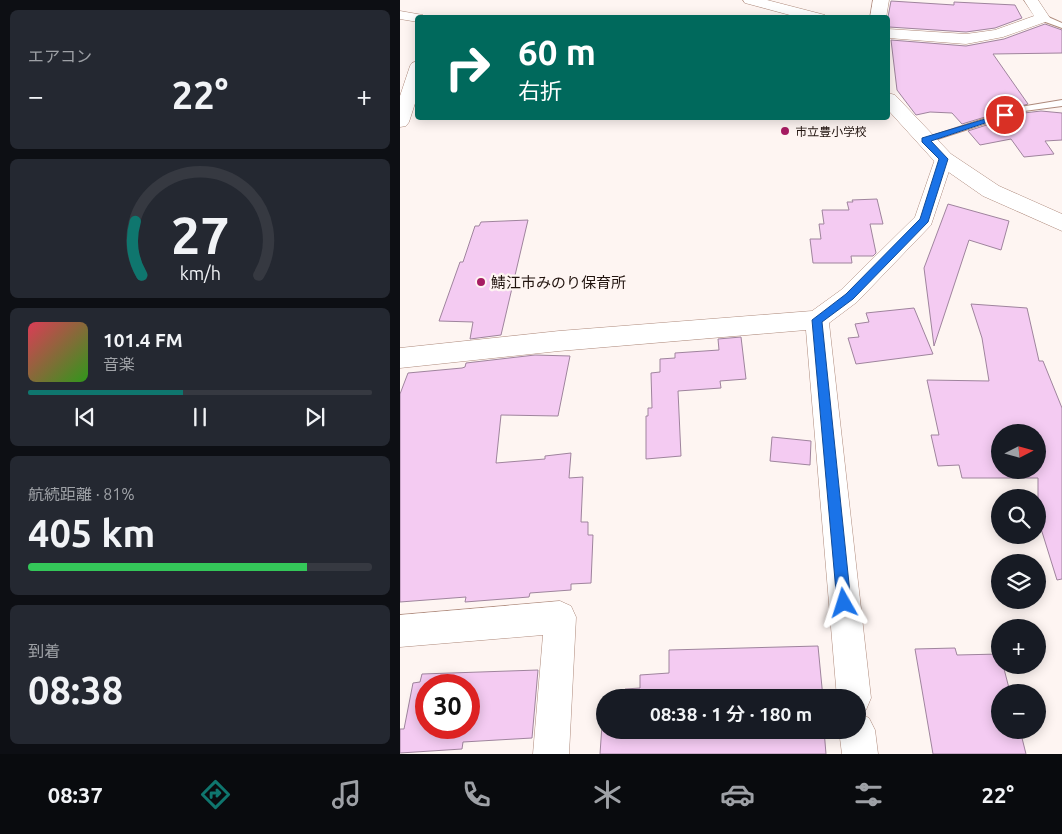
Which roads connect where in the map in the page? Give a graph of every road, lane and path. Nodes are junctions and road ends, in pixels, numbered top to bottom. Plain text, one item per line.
1 (750, 0) edge
2 (881, 0) edge
3 (1031, 0) edge
4 (1062, 14) edge
5 (808, 15) edge
6 (878, 15) edge
7 (400, 16) edge
8 (1043, 17) junction
9 (415, 18) edge
10 (1062, 26) edge
11 (890, 34) edge
12 (415, 75) edge
13 (890, 101) edge
14 (1062, 103) edge
15 (400, 122) edge
16 (925, 140) junction
17 (944, 159) junction
18 (1062, 223) edge
19 (817, 320) junction
20 (400, 358) edge
21 (400, 631) edge
22 (853, 689) edge
23 (858, 739) edge
24 (551, 754) edge
25 (860, 754) edge

1 - 5 street
2 - 6 street
3 - 8 street
4 - 8 street
7 - 9 street
8 - 10 lane
8 - 11 street
12 - 15 street
13 - 16 street
14 - 16 lane
16 - 17 street
17 - 18 street
17 - 19 street
19 - 20 street
19 - 22 street
21 - 24 street
23 - 25 street

